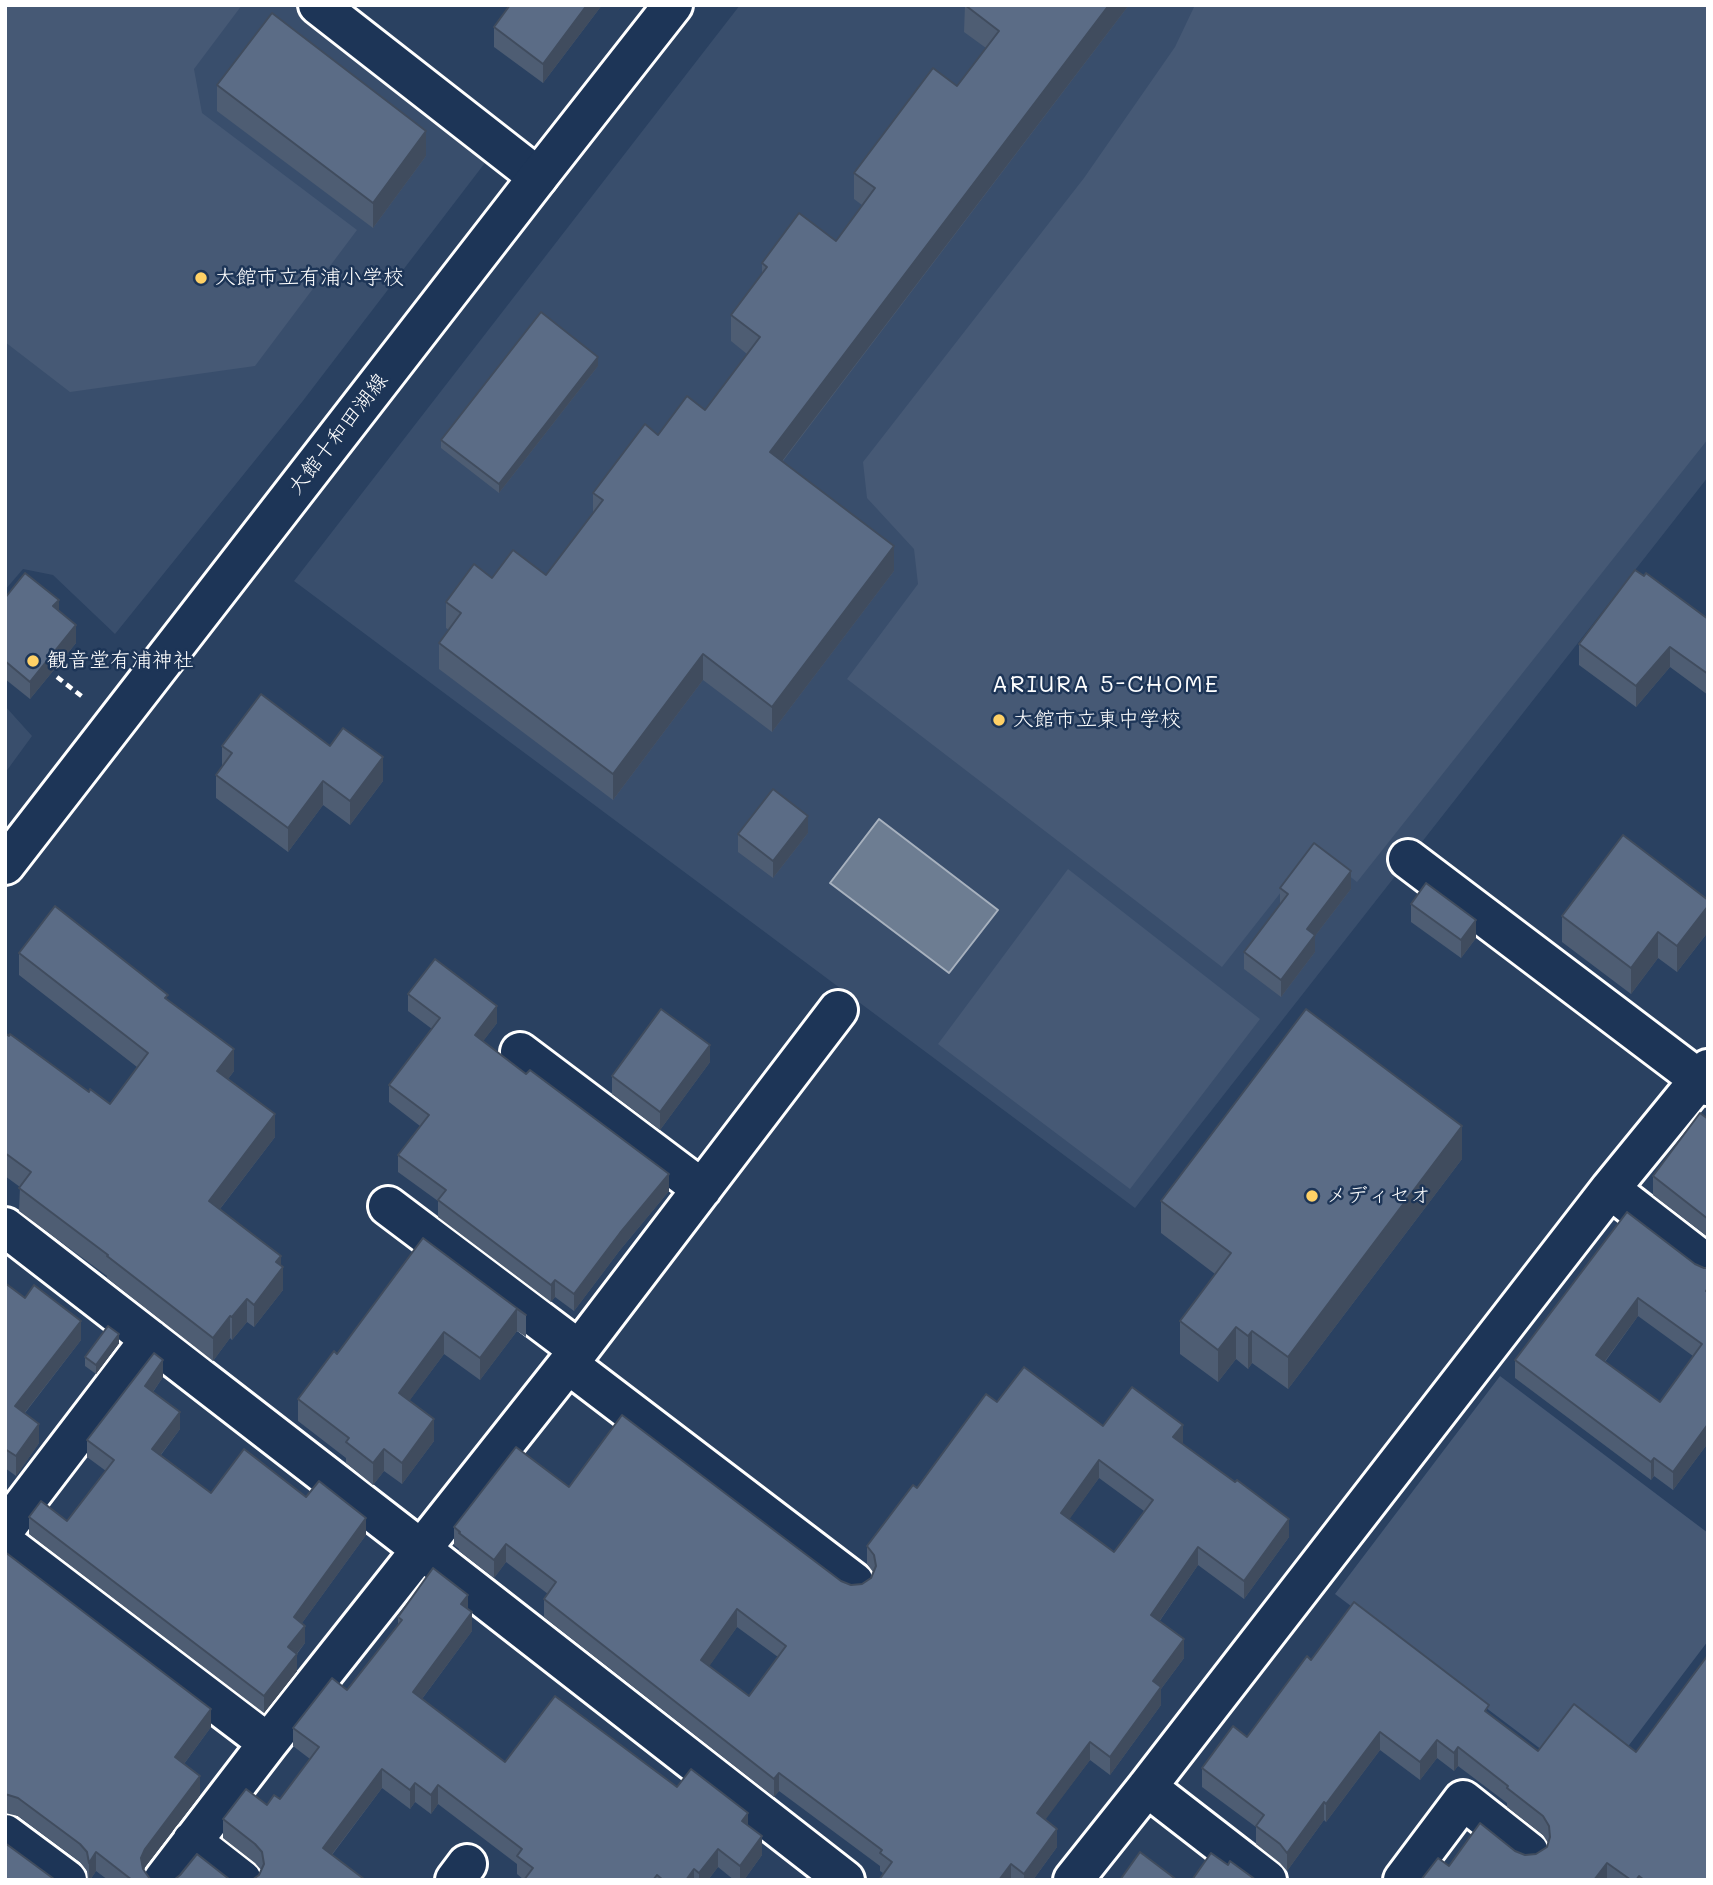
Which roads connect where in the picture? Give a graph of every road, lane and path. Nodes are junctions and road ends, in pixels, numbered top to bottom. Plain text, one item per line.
1 (673, 5) edge
2 (330, 9) edge
3 (538, 177) junction
4 (57, 677) dead end
5 (84, 699) dead end
6 (1408, 859) dead end
7 (5, 865) edge
8 (838, 1010) dead end
9 (520, 1052) dead end
10 (1705, 1078) edge
11 (702, 1189) junction
12 (1610, 1189) junction
13 (388, 1206) dead end
14 (5, 1227) edge
15 (1708, 1265) edge
16 (150, 1339) junction
17 (573, 1357) junction
18 (5, 1529) edge
19 (5, 1543) edge
20 (422, 1550) junction
21 (854, 1582) edge
22 (268, 1743) junction
23 (1146, 1787) junction
24 (5, 1834) edge
25 (192, 1841) junction
26 (1529, 1852) edge
27 (67, 1880) edge
28 (163, 1880) edge
29 (242, 1880) edge
30 (845, 1880) edge
31 (1073, 1880) edge
32 (1267, 1880) edge
33 (1403, 1880) edge

1 - 3 street, 大館十和田湖線
2 - 3 street
3 - 7 street, 大館十和田湖線
4 - 5 path
6 - 10 street
8 - 11 street
9 - 11 street
10 - 12 street
11 - 17 street
12 - 15 street
12 - 23 street
13 - 17 street
14 - 16 street
16 - 18 street
16 - 20 street
17 - 20 street
17 - 21 street
19 - 22 street
20 - 22 street
20 - 30 street
22 - 25 street
23 - 31 street
23 - 32 street
24 - 27 street
25 - 28 street
25 - 29 street
26 - 33 street

